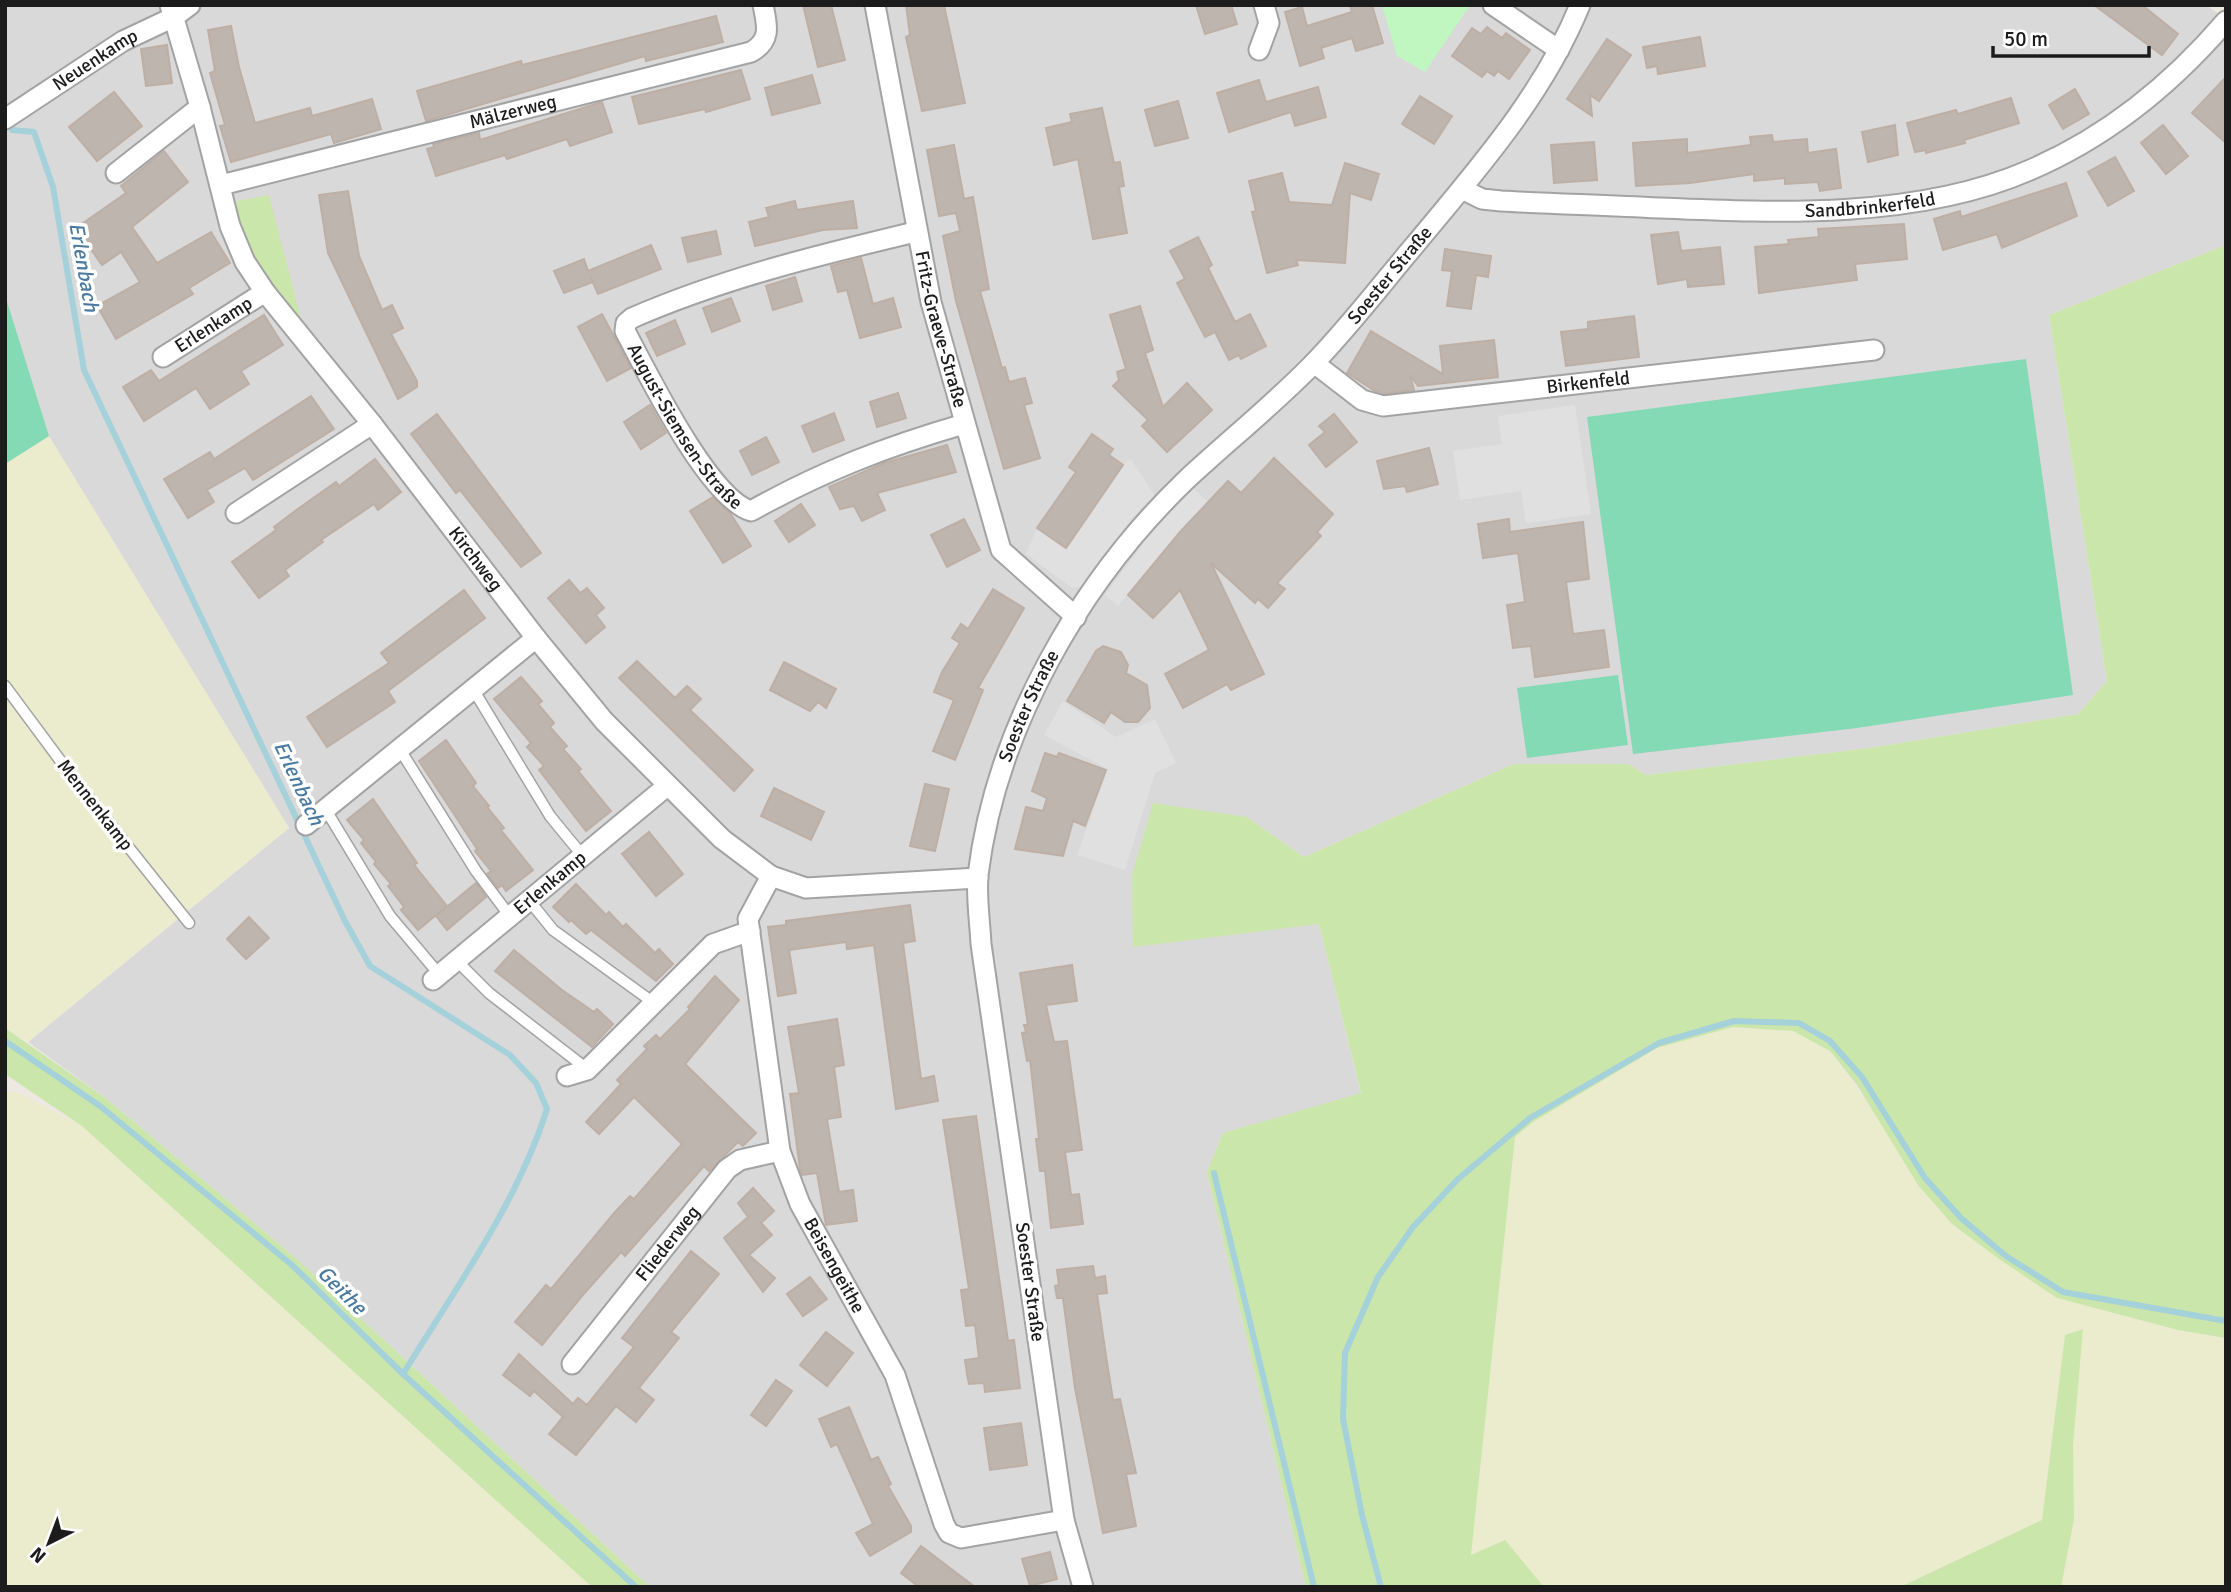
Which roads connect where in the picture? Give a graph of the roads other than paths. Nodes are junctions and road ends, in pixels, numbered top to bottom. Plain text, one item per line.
1 (763, 5) edge
2 (876, 5) edge
3 (1264, 5) edge
4 (1493, 5) edge
5 (1580, 5) edge
6 (178, 9) edge
7 (2226, 21) edge
8 (1259, 50) dead end
9 (1559, 50) junction
10 (200, 107) junction
11 (5, 119) edge
12 (117, 173) dead end
13 (221, 185) junction
14 (1462, 189) junction
15 (915, 232) junction
16 (265, 292) junction
17 (1874, 350) dead end
18 (163, 357) dead end
19 (1314, 363) junction
20 (372, 424) junction
21 (964, 424) junction
22 (236, 513) dead end
23 (1076, 617) junction
24 (536, 638) junction
25 (5, 686) edge
26 (472, 689) junction
27 (399, 748) junction
28 (667, 786) junction
29 (326, 810) junction
30 (306, 825) dead end
31 (582, 855) junction
32 (771, 876) junction
33 (978, 878) junction
34 (528, 900) junction
35 (509, 915) junction
36 (188, 923) dead end
37 (750, 931) junction
38 (455, 960) junction
39 (436, 976) joint
40 (654, 1003) junction
41 (587, 1070) junction
42 (567, 1076) dead end
43 (780, 1150) junction
44 (572, 1364) dead end
45 (1064, 1520) junction
46 (1083, 1587) edge

1 - 13 street, Mälzerweg
2 - 15 street, Fritz-Graeve-Straße
3 - 8 street
4 - 9 street
5 - 9 street, Soester Straße
6 - 10 street, Kirchweg
6 - 11 street, Neuenkamp
7 - 14 street, Sandbrinkerfeld
9 - 14 street, Soester Straße
10 - 12 street
10 - 13 street, Kirchweg
13 - 16 street, Kirchweg
14 - 19 street, Soester Straße
15 - 21 street, Fritz-Graeve-Straße
15 - 21 street, August-Siemsen-Straße
16 - 18 street, Erlenkamp
16 - 20 street, Kirchweg
17 - 19 street, Birkenfeld
19 - 23 street, Soester Straße
20 - 22 street
20 - 24 street, Kirchweg
21 - 23 street, Fritz-Graeve-Straße
23 - 33 street, Soester Straße
24 - 26 street
24 - 28 street, Kirchweg
25 - 36 lane, Mennenkamp
26 - 27 street
26 - 31 lane
27 - 29 street
27 - 35 lane
28 - 31 street, Erlenkamp
28 - 32 street, Kirchweg
29 - 30 street
29 - 39 lane
31 - 34 street, Erlenkamp
32 - 33 street, Kirchweg
32 - 37 street, Beisengeithe
33 - 45 street, Soester Straße
34 - 35 street, Erlenkamp
34 - 40 lane
35 - 38 street, Erlenkamp
37 - 40 street
37 - 43 street, Beisengeithe
38 - 39 street, Erlenkamp
38 - 41 lane
40 - 41 street
41 - 42 street
43 - 44 street, Fliederweg
43 - 45 street, Beisengeithe
45 - 46 street, Soester Straße

